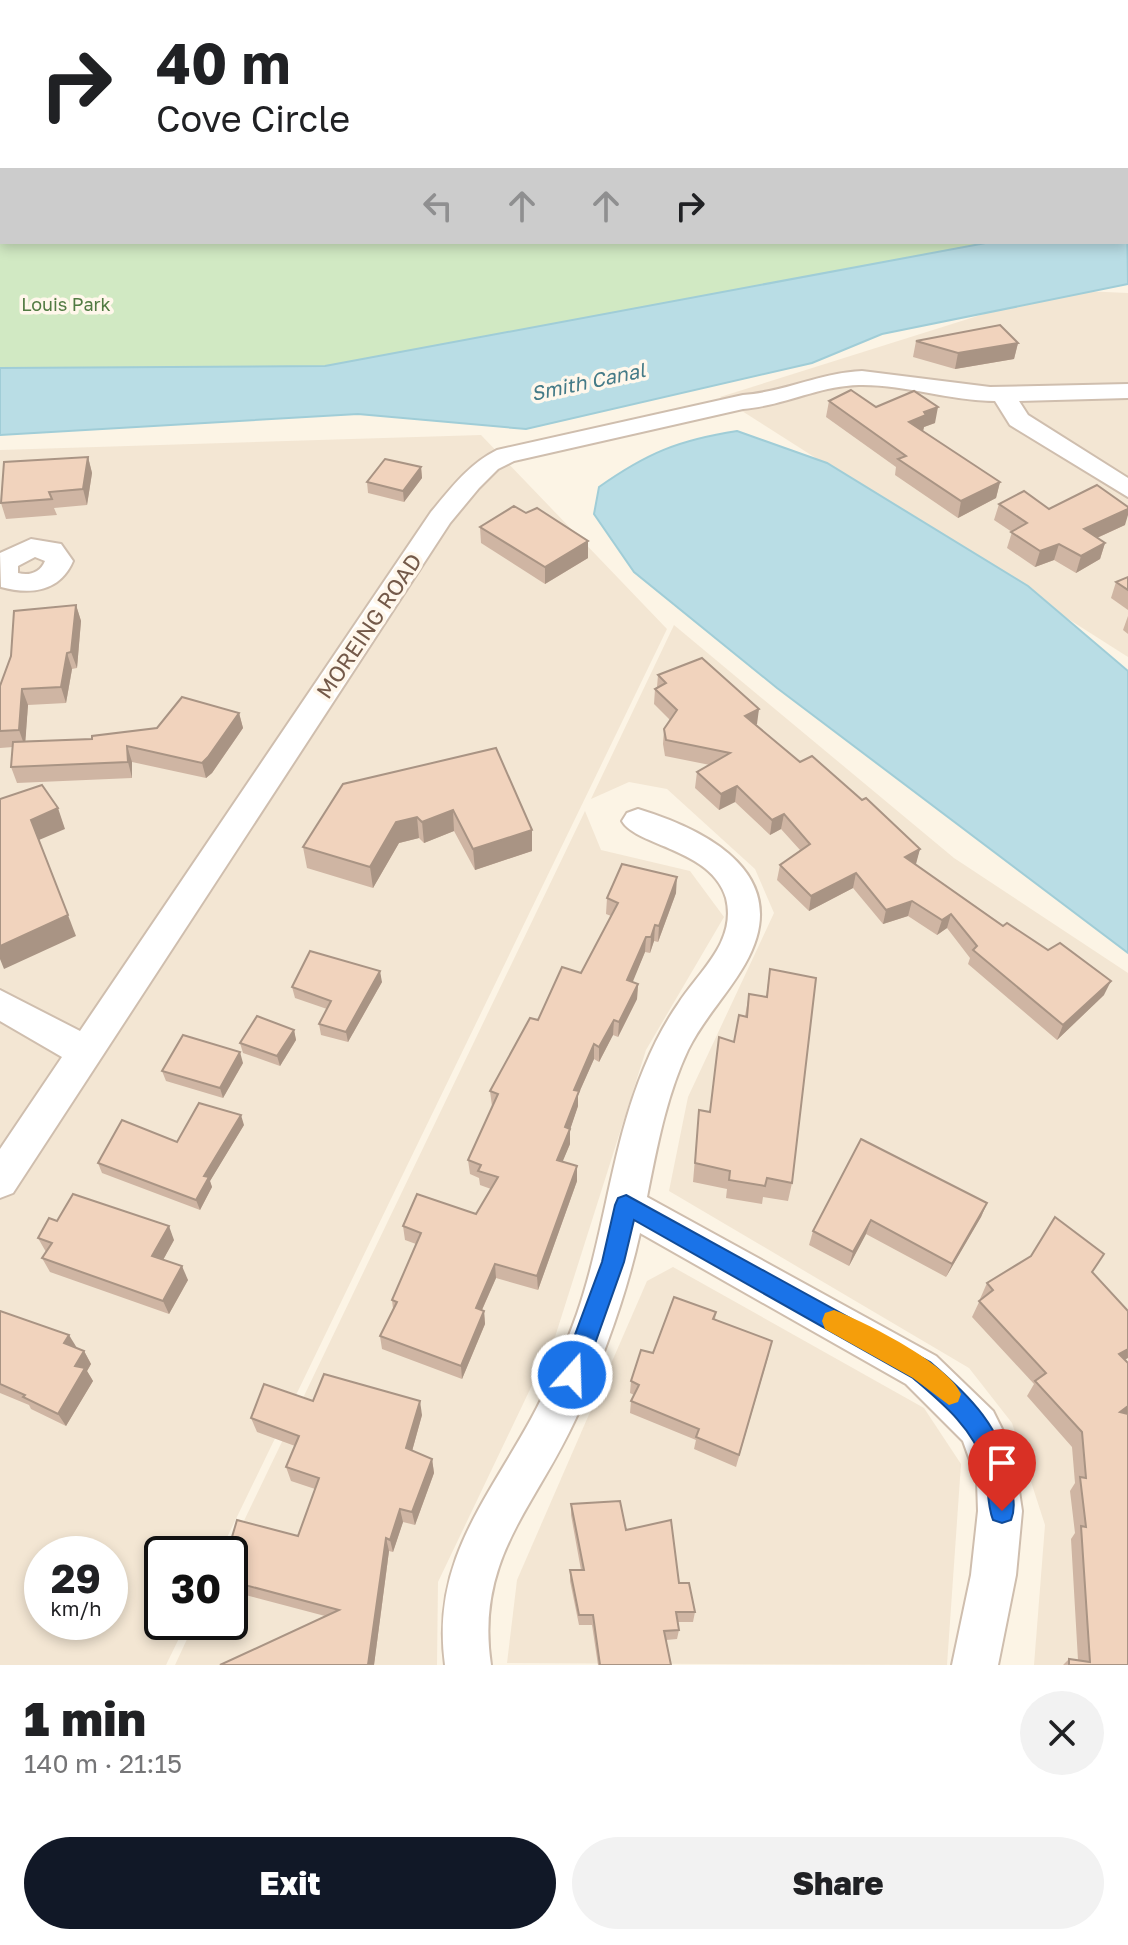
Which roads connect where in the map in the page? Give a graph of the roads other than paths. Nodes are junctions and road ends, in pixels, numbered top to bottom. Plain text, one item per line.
1 (1128, 391) edge
2 (1003, 394) junction
3 (1128, 489) edge
4 (638, 821) dead end
5 (0, 1004) edge
6 (86, 1052) junction
7 (0, 1181) edge
8 (626, 1205) junction
9 (468, 1665) edge
10 (975, 1665) edge

1 - 2 street, MOREING ROAD
2 - 3 street
2 - 6 street, MOREING ROAD
4 - 8 street
5 - 6 street
6 - 7 street, MOREING ROAD
8 - 9 street
8 - 10 street

